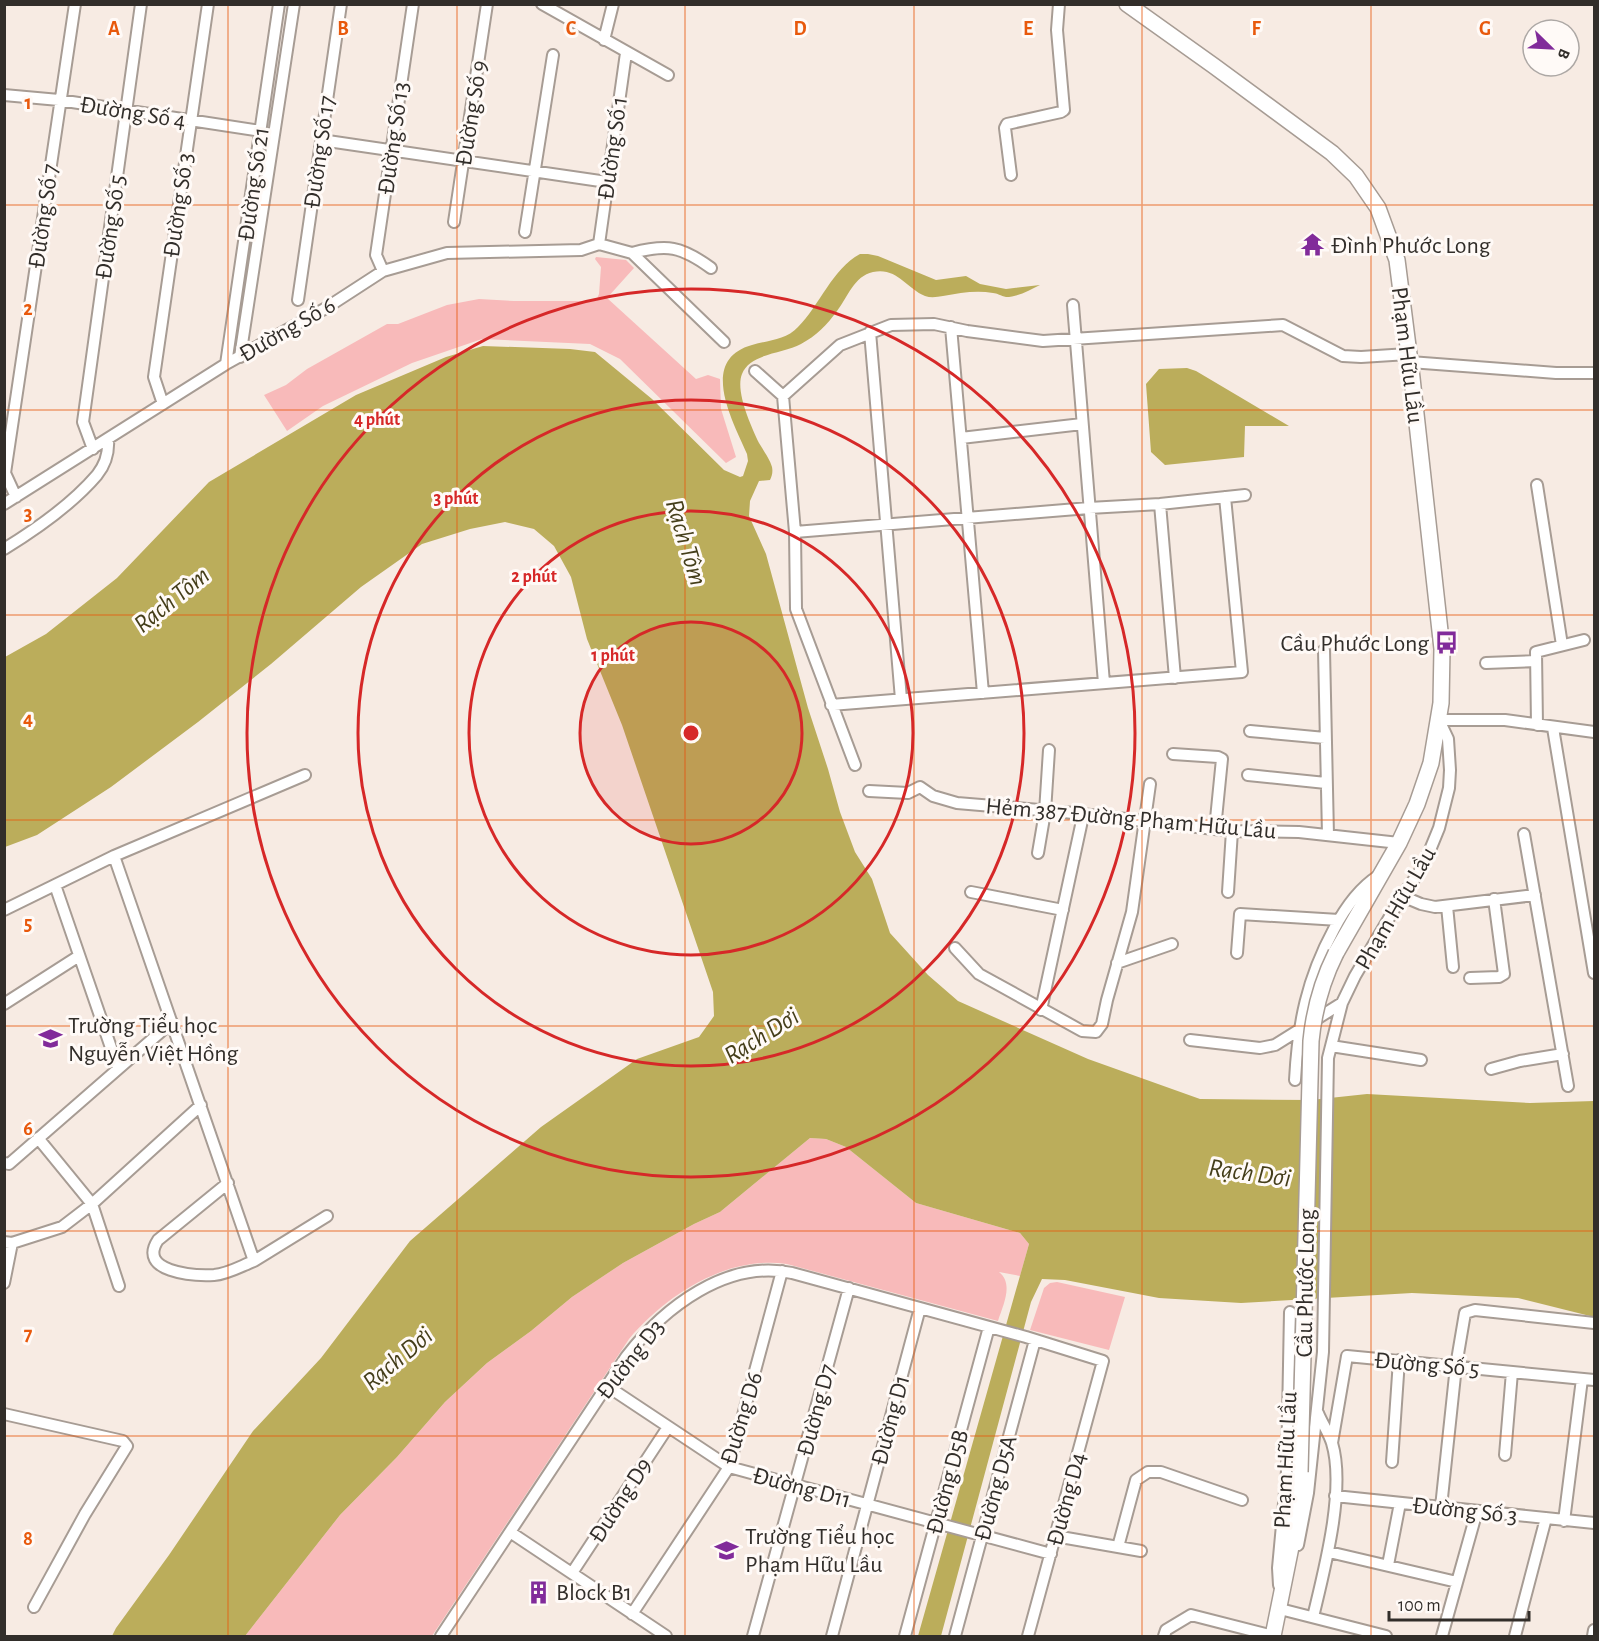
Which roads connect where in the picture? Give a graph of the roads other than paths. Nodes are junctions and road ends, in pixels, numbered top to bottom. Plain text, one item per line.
1 (75, 4) edge
2 (141, 4) edge
3 (208, 4) edge
4 (279, 4) edge
5 (294, 4) edge
6 (341, 4) edge
7 (413, 4) edge
8 (487, 4) edge
9 (542, 4) edge
10 (613, 4) edge
11 (1059, 4) edge
12 (1127, 4) edge
13 (604, 40) junction
14 (626, 52) junction
15 (553, 56) dead end
16 (668, 75) dead end
17 (4, 95) edge
18 (59, 100) junction
19 (126, 111) junction
20 (190, 121) junction
21 (261, 131) junction
22 (321, 140) junction
23 (391, 150) junction
24 (464, 161) junction
25 (534, 171) junction
26 (1011, 175) dead end
27 (608, 182) junction
28 (454, 222) dead end
29 (525, 232) dead end
30 (599, 244) junction
31 (632, 253) junction
32 (711, 268) dead end
33 (383, 271) junction
34 (298, 300) dead end
35 (1073, 305) dead end
36 (951, 327) junction
37 (870, 333) junction
38 (1075, 340) junction
39 (724, 342) dead end
40 (240, 357) junction
41 (1409, 358) junction
42 (226, 364) junction
43 (755, 371) dead end
44 (1594, 373) edge
45 (783, 396) junction
46 (163, 404) junction
47 (1082, 424) junction
48 (961, 438) junction
49 (108, 440) junction
50 (93, 449) junction
51 (1537, 485) dead end
52 (1245, 495) dead end
53 (16, 497) junction
54 (1225, 497) junction
55 (4, 504) edge
56 (1160, 504) junction
57 (1089, 508) junction
58 (968, 518) junction
59 (886, 525) junction
60 (795, 532) junction
61 (4, 549) edge
62 (1584, 640) dead end
63 (1562, 645) junction
64 (1324, 650) dead end
65 (1536, 661) junction
66 (1486, 663) dead end
67 (1175, 678) junction
68 (1104, 683) junction
69 (983, 693) junction
70 (901, 699) junction
71 (831, 705) junction
72 (1439, 720) junction
73 (1536, 725) junction
74 (1553, 728) junction
75 (1250, 731) dead end
76 (1594, 732) edge
77 (1325, 738) junction
78 (1048, 750) dead end
79 (1173, 754) dead end
80 (855, 765) dead end
81 (306, 776) dead end
82 (1248, 776) dead end
83 (1326, 783) junction
84 (1150, 784) dead end
85 (869, 791) dead end
86 (1045, 812) junction
87 (1083, 816) junction
88 (1147, 822) junction
89 (1215, 829) junction
90 (1232, 831) junction
91 (1524, 834) dead end
92 (1328, 835) junction
93 (1399, 843) junction
94 (1038, 853) dead end
95 (114, 856) junction
96 (1382, 873) junction
97 (55, 885) junction
98 (972, 892) dead end
99 (1228, 892) dead end
100 (1535, 895) junction
101 (1402, 896) junction
102 (1494, 899) junction
103 (1447, 906) junction
104 (4, 910) edge
105 (1062, 910) junction
106 (1339, 920) junction
107 (1172, 944) dead end
108 (955, 948) dead end
109 (1237, 953) dead end
110 (1336, 953) joint
111 (79, 956) junction
112 (1117, 963) junction
113 (1453, 967) dead end
114 (1594, 974) edge
115 (1470, 978) dead end
116 (4, 1004) edge
117 (1342, 1004) junction
118 (1041, 1010) junction
119 (172, 1022) junction
120 (1299, 1030) junction
121 (1190, 1040) dead end
122 (1331, 1046) junction
123 (1563, 1054) junction
124 (1328, 1059) joint
125 (1421, 1060) dead end
126 (118, 1068) junction
127 (1491, 1069) dead end
128 (1295, 1080) dead end
129 (1568, 1086) dead end
130 (201, 1105) junction
131 (38, 1138) junction
132 (4, 1163) edge
133 (228, 1183) junction
134 (92, 1204) junction
135 (327, 1215) dead end
136 (8, 1243) edge
137 (254, 1261) junction
138 (782, 1271) junction
139 (4, 1283) edge
140 (119, 1286) dead end
141 (849, 1288) junction
142 (920, 1308) junction
143 (1290, 1312) dead end
144 (1594, 1323) edge
145 (994, 1328) junction
146 (1030, 1338) junction
147 (1323, 1355) junction
148 (1289, 1358) junction
149 (1399, 1360) junction
150 (1456, 1366) junction
151 (1512, 1372) junction
152 (1582, 1379) junction
153 (1594, 1380) edge
154 (607, 1386) junction
155 (1317, 1412) junction
156 (4, 1414) edge
157 (668, 1427) junction
158 (1332, 1443) junction
159 (1505, 1455) dead end
160 (1392, 1462) dead end
161 (729, 1467) junction
162 (1300, 1472) joint
163 (795, 1485) junction
164 (1335, 1497) junction
165 (1242, 1500) dead end
166 (1400, 1503) junction
167 (867, 1505) junction
168 (1441, 1507) junction
169 (1477, 1511) junction
170 (1546, 1518) junction
171 (1564, 1521) junction
172 (1594, 1523) edge
173 (939, 1524) junction
174 (510, 1532) junction
175 (982, 1536) junction
176 (1055, 1536) junction
177 (1118, 1547) junction
178 (1141, 1551) dead end
179 (1329, 1551) junction
180 (1051, 1554) junction
181 (1388, 1565) junction
182 (572, 1573) junction
183 (1457, 1582) junction
184 (34, 1607) dead end
185 (1280, 1609) junction
186 (633, 1614) junction
187 (1312, 1617) junction
188 (1594, 1630) edge
189 (1356, 1633) edge
190 (441, 1636) edge
191 (666, 1636) edge
192 (753, 1636) edge
193 (832, 1636) edge
194 (905, 1636) edge
195 (955, 1636) edge
196 (1028, 1636) edge
197 (1164, 1636) edge
198 (1273, 1636) edge
199 (1386, 1636) edge
200 (1442, 1636) edge
201 (1515, 1636) edge
202 (1593, 1636) edge

1 - 18 street, Đường Số 7
2 - 19 street, Đường Số 5
3 - 20 street, Đường Số 3
4 - 21 street, Đường Số 21
5 - 40 street, Đường Số 21
6 - 22 street, Đường Số 17
7 - 23 street, Đường Số 13
8 - 24 street, Đường Số 9
9 - 13 street
10 - 13 street
11 - 26 street
12 - 41 main road, Phạm Hữu Lầu
13 - 14 street
14 - 16 street
14 - 27 street, Đường Số 1
15 - 25 street
17 - 18 street, Đường Số 4
18 - 19 street, Đường Số 4
18 - 53 street, Đường Số 7
19 - 20 street, Đường Số 4
19 - 50 street, Đường Số 5
20 - 21 street, Đường Số 4
20 - 46 street, Đường Số 3
21 - 42 street, Đường Số 21
22 - 23 street
22 - 34 street, Đường Số 17
23 - 24 street
23 - 33 street, Đường Số 13
24 - 25 street
24 - 28 street, Đường Số 9
25 - 27 street
25 - 29 street
27 - 30 street, Đường Số 1
30 - 31 street
30 - 33 street, Đường Số 6
31 - 32 street
31 - 39 street
33 - 40 street, Đường Số 6
35 - 38 street
36 - 37 street
36 - 38 street
36 - 48 street
37 - 45 street
37 - 59 street
38 - 41 street
38 - 47 street
40 - 42 street, Đường Số 6
41 - 44 street
41 - 72 main road, Phạm Hữu Lầu
42 - 46 street, Đường Số 6
43 - 45 street
45 - 60 street
46 - 49 street, Đường Số 6
47 - 48 street
47 - 57 street
48 - 58 street
49 - 50 street, Đường Số 6
49 - 61 street
50 - 53 street, Đường Số 6
51 - 63 street
52 - 54 street
53 - 55 street, Đường Số 6
54 - 56 street
54 - 67 street
56 - 57 street
56 - 67 street
57 - 58 street
57 - 68 street
58 - 59 street
58 - 69 street
59 - 60 street
59 - 70 street
60 - 71 street
62 - 63 street
63 - 65 street
64 - 77 street
65 - 66 street
65 - 73 street
67 - 68 street
68 - 69 street
69 - 70 street
70 - 71 street
71 - 80 street
72 - 73 street
72 - 93 main road, Phạm Hữu Lầu
72 - 101 street, Phạm Hữu Lầu
73 - 74 street
74 - 76 street
74 - 114 street
75 - 77 street
77 - 83 street
78 - 86 street
79 - 89 street
81 - 95 street
82 - 83 street
83 - 92 street
84 - 88 street
85 - 86 street, Hẻm 387 Đường Phạm Hữu Lầu
86 - 87 street, Hẻm 387 Đường Phạm Hữu Lầu
86 - 94 street
87 - 88 street, Hẻm 387 Đường Phạm Hữu Lầu
87 - 105 street
88 - 89 street, Hẻm 387 Đường Phạm Hữu Lầu
88 - 112 street
89 - 90 street, Hẻm 387 Đường Phạm Hữu Lầu
90 - 92 street, Hẻm 387 Đường Phạm Hữu Lầu
90 - 99 street
91 - 100 street
92 - 93 street, Hẻm 387 Đường Phạm Hữu Lầu
93 - 96 main road, Phạm Hữu Lầu
95 - 97 street
95 - 119 street
96 - 106 street, Phạm Hữu Lầu
96 - 110 main road, Phạm Hữu Lầu
97 - 104 street
97 - 111 street
98 - 105 street
100 - 102 street
100 - 123 street
101 - 103 street
101 - 117 street, Phạm Hữu Lầu
102 - 103 street
102 - 115 street
103 - 113 street
105 - 118 street
106 - 109 street
106 - 120 street, Phạm Hữu Lầu
107 - 112 street
108 - 118 street
110 - 162 main road, Cầu Phước Long, bridge
111 - 116 street
111 - 126 street
112 - 118 street
117 - 120 street
117 - 122 street, Phạm Hữu Lầu
119 - 126 street
119 - 130 street
120 - 121 street
120 - 128 street, Phạm Hữu Lầu
122 - 124 street, Phạm Hữu Lầu
122 - 125 street
123 - 127 street
123 - 129 street
124 - 147 street, Cầu Phước Long
126 - 131 street
130 - 133 street
130 - 134 street
131 - 132 street
131 - 134 street
133 - 137 street
133 - 137 street
134 - 136 street
134 - 140 street
135 - 137 street
136 - 139 street
138 - 141 street, Đường D3
138 - 154 street, Đường D3
138 - 161 street, Đường D6
141 - 142 street, Đường D3
141 - 163 street, Đường D7
142 - 145 street, Đường D3
142 - 167 street, Đường D1
143 - 148 street, Phạm Hữu Lầu
144 - 150 street
145 - 146 street, Đường D3
145 - 173 street, Đường D5B
146 - 175 street, Đường D5A
146 - 176 street, Đường D4
147 - 148 street
147 - 155 street, Phạm Hữu Lầu
148 - 185 street, Phạm Hữu Lầu
149 - 150 street, Đường Số 5
149 - 158 street, Đường Số 5
149 - 160 street
150 - 151 street, Đường Số 5
150 - 168 street
151 - 152 street, Đường Số 5
151 - 159 street
152 - 153 street, Đường Số 5
152 - 171 street
154 - 157 street, Đường D11
154 - 174 street, Đường D3
155 - 158 street
155 - 185 street, Phạm Hữu Lầu
156 - 184 street
157 - 161 street, Đường D11
157 - 182 street, Đường D9
158 - 164 street
161 - 163 street, Đường D11
161 - 186 street, Đường D6
162 - 185 main road, Phạm Hữu Lầu
163 - 167 street, Đường D11
163 - 192 street, Đường D7
164 - 166 street, Đường Số 3
164 - 179 street
165 - 177 street
166 - 168 street, Đường Số 3
166 - 181 street
167 - 173 street, Đường D11
167 - 193 street, Đường D1
168 - 169 street, Đường Số 3
169 - 170 street, Đường Số 3
169 - 183 street
170 - 171 street, Đường Số 3
170 - 201 street
171 - 172 street, Đường Số 3
173 - 175 street, Đường D11
173 - 194 street, Đường D5B
174 - 182 street
174 - 190 street, Đường D3
175 - 180 street, Đường D11
175 - 195 street, Đường D5A
176 - 177 street
176 - 180 street, Đường D4
177 - 178 street
179 - 181 street
179 - 187 street
180 - 196 street, Đường D4
181 - 183 street
182 - 186 street
183 - 200 street
185 - 187 street
185 - 198 main road, Phạm Hữu Lầu
186 - 191 street
187 - 189 street
188 - 202 street
189 - 199 street
197 - 198 street

